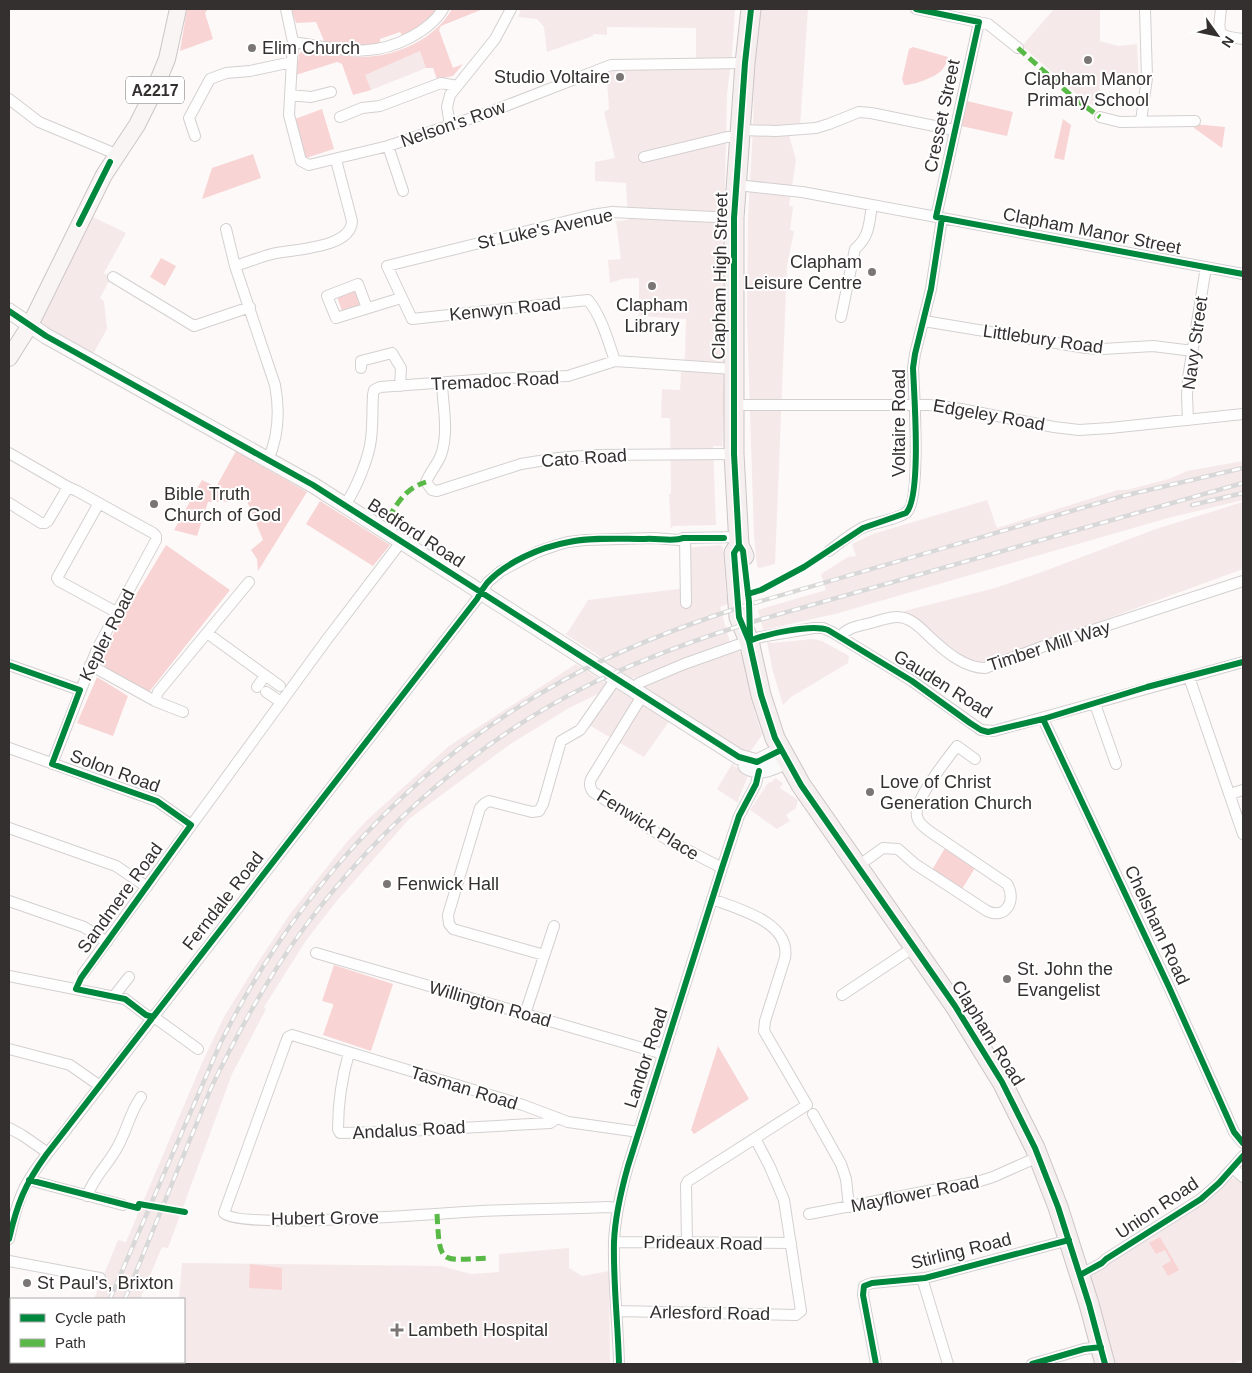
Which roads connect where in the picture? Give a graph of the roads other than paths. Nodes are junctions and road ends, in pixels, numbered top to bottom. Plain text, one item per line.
1 (178, 9) edge
2 (286, 9) edge
3 (443, 9) edge
4 (511, 9) edge
5 (751, 9) edge
6 (916, 9) edge
7 (1145, 9) edge
8 (1222, 9) edge
9 (958, 13) edge
10 (979, 22) junction
11 (1243, 39) edge
12 (293, 42) junction
13 (1018, 48) dead end
14 (292, 62) junction
15 (745, 63) junction
16 (456, 86) junction
17 (331, 92) dead end
18 (290, 95) junction
19 (9, 99) edge
20 (340, 117) dead end
21 (1100, 117) dead end
22 (1141, 121) junction
23 (1195, 121) dead end
24 (450, 125) junction
25 (954, 130) junction
26 (741, 133) junction
27 (195, 136) dead end
28 (388, 146) junction
29 (116, 154) junction
30 (644, 157) dead end
31 (336, 160) junction
32 (737, 185) junction
33 (403, 191) dead end
34 (872, 205) junction
35 (939, 217) junction
36 (734, 218) junction
37 (226, 229) dead end
38 (235, 266) junction
39 (387, 266) joint
40 (1206, 268) junction
41 (1243, 274) edge
42 (113, 277) dead end
43 (401, 298) junction
44 (250, 307) junction
45 (367, 308) dead end
46 (9, 312) edge
47 (841, 317) dead end
48 (924, 321) junction
49 (30, 325) junction
50 (1193, 351) junction
51 (9, 358) edge
52 (615, 361) junction
53 (361, 368) dead end
54 (733, 369) junction
55 (442, 384) junction
56 (400, 386) junction
57 (914, 404) junction
58 (734, 405) junction
59 (1243, 414) edge
60 (1188, 420) junction
61 (9, 453) edge
62 (734, 454) junction
63 (268, 460) junction
64 (68, 487) junction
65 (9, 503) edge
66 (99, 503) junction
67 (345, 505) junction
68 (684, 538) junction
69 (739, 541) junction
70 (395, 551) junction
71 (829, 551) dead end
72 (1243, 581) edge
73 (249, 582) dead end
74 (481, 592) junction
75 (686, 603) dead end
76 (116, 612) junction
77 (207, 633) junction
78 (840, 637) junction
79 (749, 641) junction
80 (1243, 662) edge
81 (9, 665) edge
82 (90, 665) junction
83 (265, 676) junction
84 (1189, 677) junction
85 (615, 680) junction
86 (280, 686) dead end
87 (80, 690) junction
88 (637, 693) junction
89 (155, 701) junction
90 (281, 702) junction
91 (1095, 704) junction
92 (183, 712) dead end
93 (1044, 719) junction
94 (9, 748) edge
95 (784, 755) junction
96 (739, 757) junction
97 (975, 759) dead end
98 (52, 764) junction
99 (1116, 764) dead end
100 (758, 771) junction
101 (1243, 790) edge
102 (1230, 794) junction
103 (192, 825) junction
104 (9, 828) edge
105 (1243, 834) edge
106 (858, 866) junction
107 (722, 868) junction
108 (147, 887) junction
109 (712, 899) junction
110 (9, 901) edge
111 (554, 926) dead end
112 (107, 942) junction
113 (914, 947) junction
114 (316, 953) dead end
115 (544, 955) junction
116 (84, 974) dead end
117 (9, 976) edge
118 (129, 977) dead end
119 (842, 995) dead end
120 (114, 996) junction
121 (525, 1014) junction
122 (153, 1017) junction
123 (290, 1036) joint
124 (9, 1049) edge
125 (198, 1049) dead end
126 (349, 1053) junction
127 (663, 1054) junction
128 (100, 1086) junction
129 (141, 1097) dead end
130 (523, 1105) junction
131 (810, 1109) junction
132 (558, 1118) junction
133 (518, 1124) junction
134 (9, 1128) edge
135 (639, 1132) junction
136 (755, 1138) junction
137 (1243, 1143) edge
138 (48, 1153) junction
139 (1243, 1156) edge
140 (1038, 1157) junction
141 (1233, 1168) junction
142 (1243, 1177) edge
143 (29, 1180) junction
144 (87, 1196) junction
145 (123, 1205) dead end
146 (849, 1207) junction
147 (618, 1208) junction
148 (12, 1210) edge
149 (809, 1214) dead end
150 (9, 1239) edge
151 (1069, 1240) junction
152 (614, 1242) junction
153 (687, 1243) junction
154 (791, 1243) junction
155 (9, 1261) edge
156 (1080, 1275) junction
157 (100, 1278) dead end
158 (922, 1278) junction
159 (617, 1312) junction
160 (1103, 1355) edge
161 (620, 1364) edge
162 (876, 1364) edge
163 (948, 1364) edge
164 (1032, 1364) edge

1 - 29 main road, A2217
2 - 12 street
3 - 12 street
4 - 16 street
5 - 15 highway, Clapham High Street
6 - 9 street
7 - 22 street
8 - 11 street
9 - 10 street
10 - 13 street
10 - 25 street, Cresset Street
12 - 14 street
14 - 18 street
14 - 27 street
15 - 24 street, Nelson's Row
15 - 26 highway, Clapham High Street
16 - 20 street
16 - 24 street
17 - 18 street
18 - 31 street, Nelson's Row
19 - 29 street
21 - 22 street
22 - 23 street
24 - 28 street, Nelson's Row
25 - 26 street
25 - 35 street, Cresset Street
26 - 30 street
26 - 32 highway, Clapham High Street
28 - 31 street, Nelson's Row
28 - 33 street
29 - 49 main road, A2217
31 - 38 street
32 - 34 street, Clapham Manor Street
32 - 36 highway, Clapham High Street
34 - 35 street, Clapham Manor Street
34 - 47 street
35 - 40 street, Clapham Manor Street
35 - 48 street, Voltaire Road
36 - 39 street, St Luke's Avenue
36 - 54 highway, Clapham High Street
37 - 38 street
38 - 44 street
39 - 43 street, Kenwyn Road
40 - 41 street, Clapham Manor Street
40 - 50 street, Navy Street
42 - 44 street
43 - 45 street
43 - 52 street, Kenwyn Road
44 - 63 street
46 - 49 main road, Bedford Road
48 - 50 street, Littlebury Road
48 - 57 street, Voltaire Road
49 - 51 main road, A2217
49 - 63 main road, Bedford Road
50 - 60 street, Navy Street
52 - 54 street, Tremadoc Road
52 - 55 street, Tremadoc Road
53 - 56 street
54 - 58 highway, Clapham High Street
55 - 56 street, Tremadoc Road
55 - 62 street, Cato Road
56 - 67 street, Tremadoc Road
57 - 58 street, Edgeley Road
57 - 60 street, Edgeley Road
57 - 71 street, Voltaire Road
58 - 62 highway, Clapham High Street
59 - 60 street, Edgeley Road
61 - 64 street
62 - 69 highway, Clapham High Street
63 - 67 main road, Bedford Road
64 - 65 street
64 - 66 street
66 - 76 street, Kepler Road
66 - 76 street
67 - 70 main road, Bedford Road
68 - 69 street, Ferndale Road
68 - 74 street, Ferndale Road
68 - 75 street
69 - 79 highway, Clapham High Street
70 - 74 main road, Bedford Road
70 - 90 street, Sandmere Road
72 - 78 street, Timber Mill Way
73 - 77 street
74 - 85 main road, Bedford Road
74 - 122 street, Ferndale Road
76 - 82 street, Kepler Road
77 - 83 street
77 - 89 street
78 - 79 street, Gauden Road
78 - 93 street, Gauden Road
79 - 88 street, Gauden Road
79 - 95 highway, Clapham High Street
80 - 84 street, Gauden Road
81 - 87 street
82 - 87 street, Kepler Road
82 - 89 street
83 - 86 street
83 - 90 street
84 - 91 street, Gauden Road
84 - 102 street
85 - 88 main road, Bedford Road
85 - 115 street
87 - 98 street, Kepler Road
88 - 96 main road, Bedford Road
88 - 107 street, Fenwick Place
89 - 92 street
90 - 103 street, Sandmere Road
91 - 93 street, Gauden Road
91 - 99 street
93 - 137 street, Chelsham Road
94 - 98 street, Solon Road
95 - 96 main road, Bedford Road
95 - 100 main road
95 - 106 highway, Clapham Road
96 - 100 main road, Bedford Road
97 - 106 street
98 - 103 street, Solon Road
100 - 107 street, Landor Road
101 - 102 street
102 - 105 street
103 - 108 street, Sandmere Road
104 - 108 street
106 - 113 highway, Clapham Road
107 - 109 street, Landor Road
108 - 112 street, Sandmere Road
109 - 127 street, Landor Road
109 - 131 street
110 - 112 street
111 - 115 street
112 - 116 street, Sandmere Road
113 - 119 street
113 - 140 highway, Clapham Road
114 - 121 street, Willington Road
115 - 121 street
117 - 120 street
118 - 120 street
120 - 122 street
121 - 127 street, Willington Road
122 - 125 street
122 - 128 street, Ferndale Road
123 - 126 street, Tasman Road
123 - 147 street, Hubert Grove
124 - 128 street
126 - 130 street, Tasman Road
126 - 133 street, Andalus Road
127 - 135 street, Landor Road
128 - 138 street, Ferndale Road
129 - 144 street
130 - 132 street, Tasman Road
130 - 133 street
131 - 136 street
131 - 146 street
132 - 133 street, Andalus Road
132 - 135 street, Tasman Road
134 - 138 street
135 - 147 street, Landor Road
136 - 153 street
136 - 154 street
138 - 143 street, Ferndale Road
139 - 141 street, Union Road
140 - 146 street, Mayflower Road
140 - 151 highway, Clapham Road
141 - 142 street
141 - 156 street, Union Road
143 - 144 street
143 - 148 street, Ferndale Road
144 - 145 street
146 - 149 street, Mayflower Road
147 - 152 street, Landor Road
148 - 150 street, Ferndale Road
151 - 156 highway, Clapham Road
151 - 158 street, Stirling Road
152 - 153 street, Prideaux Road
152 - 159 street, Landor Road
153 - 154 street, Prideaux Road
154 - 159 street, Arlesford Road
155 - 157 street
156 - 160 highway, Clapham Road
158 - 162 street, Stirling Road
158 - 163 street
159 - 161 street, Landor Road
160 - 164 street

